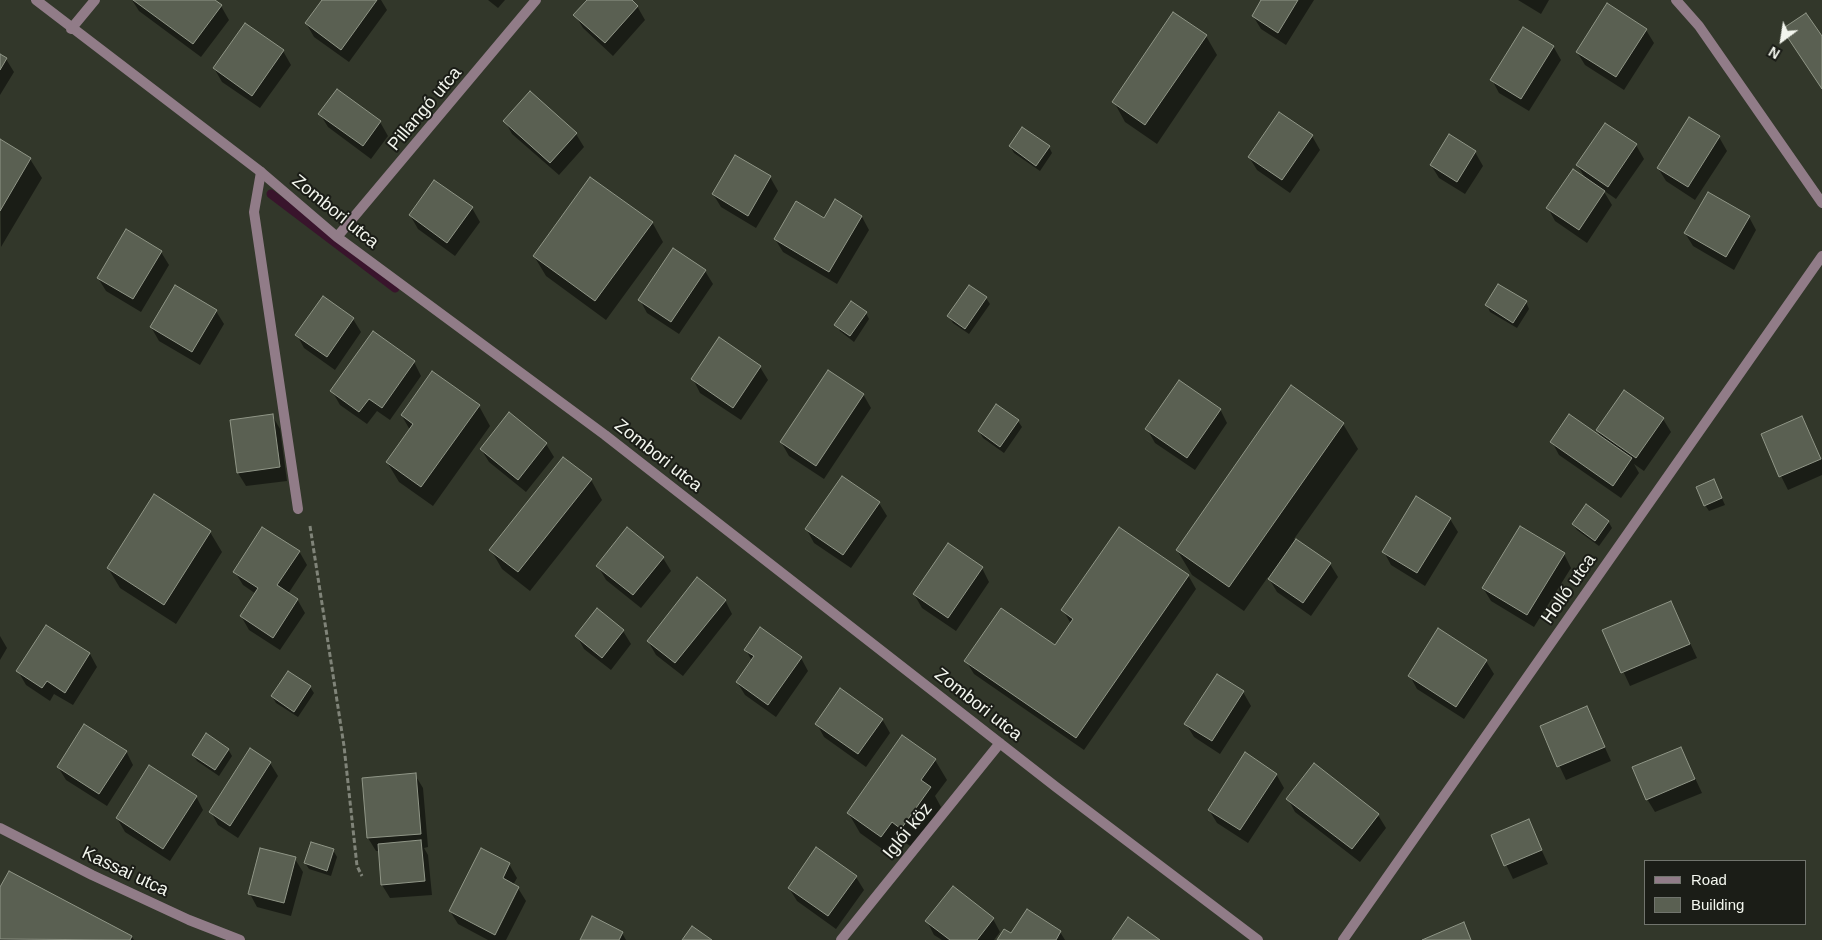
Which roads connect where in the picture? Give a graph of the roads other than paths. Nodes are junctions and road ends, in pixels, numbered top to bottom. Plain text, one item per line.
1 (36, 0) edge
2 (95, 0) edge
3 (536, 0) edge
4 (1676, 0) edge
5 (71, 28) junction
6 (261, 172) junction
7 (1822, 204) edge
8 (337, 237) junction
9 (1822, 256) edge
10 (298, 509) road end
11 (1000, 743) junction
12 (0, 828) edge
13 (240, 940) edge
14 (841, 940) edge
15 (1258, 940) edge
16 (1343, 940) edge

1 - 5 street, Zombori utca
2 - 5 street
3 - 8 street, Pillangó utca
4 - 7 street
5 - 6 street, Zombori utca
6 - 8 street, Zombori utca
6 - 10 street
8 - 11 street, Zombori utca
9 - 16 street, Holló utca
11 - 14 street, Iglói köz
11 - 15 street, Zombori utca
12 - 13 street, Kassai utca

